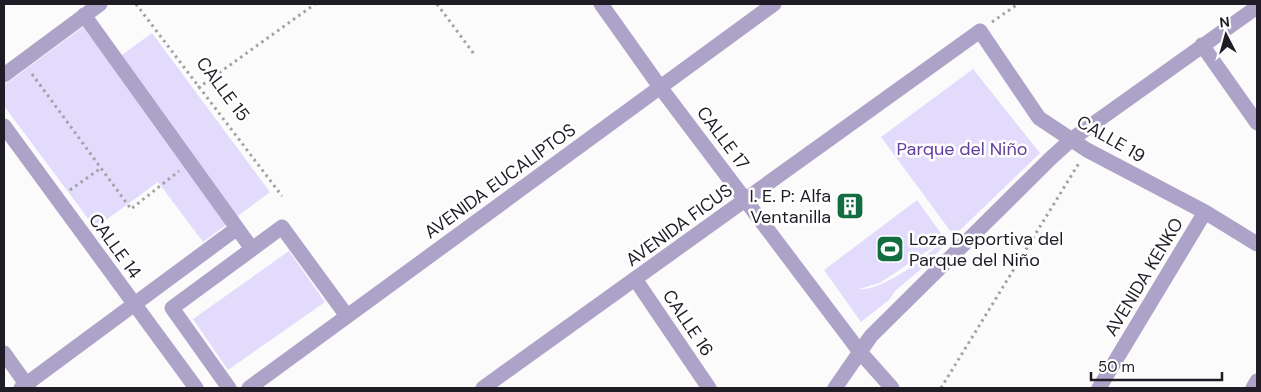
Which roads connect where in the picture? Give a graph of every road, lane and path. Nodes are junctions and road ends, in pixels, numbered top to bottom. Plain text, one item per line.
1 (100, 4) edge
2 (136, 4) edge
3 (315, 4) edge
4 (438, 4) edge
5 (601, 4) edge
6 (774, 4) edge
7 (1018, 4) edge
8 (1257, 7) edge
9 (84, 15) junction
10 (980, 31) junction
11 (1202, 45) junction
12 (474, 54) dead end
13 (22, 61) junction
14 (4, 75) edge
15 (660, 87) junction
16 (198, 88) junction
17 (1257, 123) edge
18 (4, 126) edge
19 (1072, 139) junction
20 (1087, 150) junction
21 (189, 163) junction
22 (101, 168) junction
23 (282, 196) dead end
24 (58, 199) junction
25 (746, 199) junction
26 (1206, 212) junction
27 (236, 229) junction
28 (1257, 244) edge
29 (252, 249) junction
30 (635, 279) junction
31 (134, 304) junction
32 (347, 316) junction
33 (860, 352) junction
34 (4, 353) edge
35 (1257, 381) edge
36 (25, 387) edge
37 (196, 388) edge
38 (229, 388) edge
39 (249, 388) edge
40 (483, 388) edge
41 (709, 388) edge
42 (835, 388) edge
43 (892, 388) edge
44 (941, 388) edge
45 (1099, 388) edge
46 (1253, 388) edge

1 - 9 street
2 - 16 path, CALLE 15
3 - 16 path
4 - 12 path
5 - 15 street, CALLE 17
6 - 15 street, AVENIDA EUCALIPTOS
7 - 10 path
8 - 11 street
9 - 13 street
9 - 21 street
10 - 19 street, CALLE 19
10 - 25 street, AVENIDA FICUS
11 - 17 street
11 - 19 street
13 - 14 street
13 - 22 path
15 - 25 street, CALLE 17
15 - 32 street, AVENIDA EUCALIPTOS
16 - 23 path, CALLE 15
18 - 24 street, CALLE 14
19 - 20 street, CALLE 19
19 - 33 street
20 - 26 street, CALLE 19
20 - 44 path
21 - 22 path
21 - 27 street
22 - 24 path
24 - 31 street, CALLE 14
25 - 30 street, AVENIDA FICUS
25 - 33 street, CALLE 17
26 - 28 street, CALLE 19
26 - 45 street, AVENIDA KENKO
27 - 29 street
27 - 31 street
29 - 32 street
29 - 38 street
30 - 40 street, AVENIDA FICUS
30 - 41 street, CALLE 16
31 - 36 street
31 - 37 street, CALLE 14
32 - 39 street, AVENIDA EUCALIPTOS
33 - 42 street
33 - 43 street, CALLE 17
34 - 36 street
35 - 46 street

